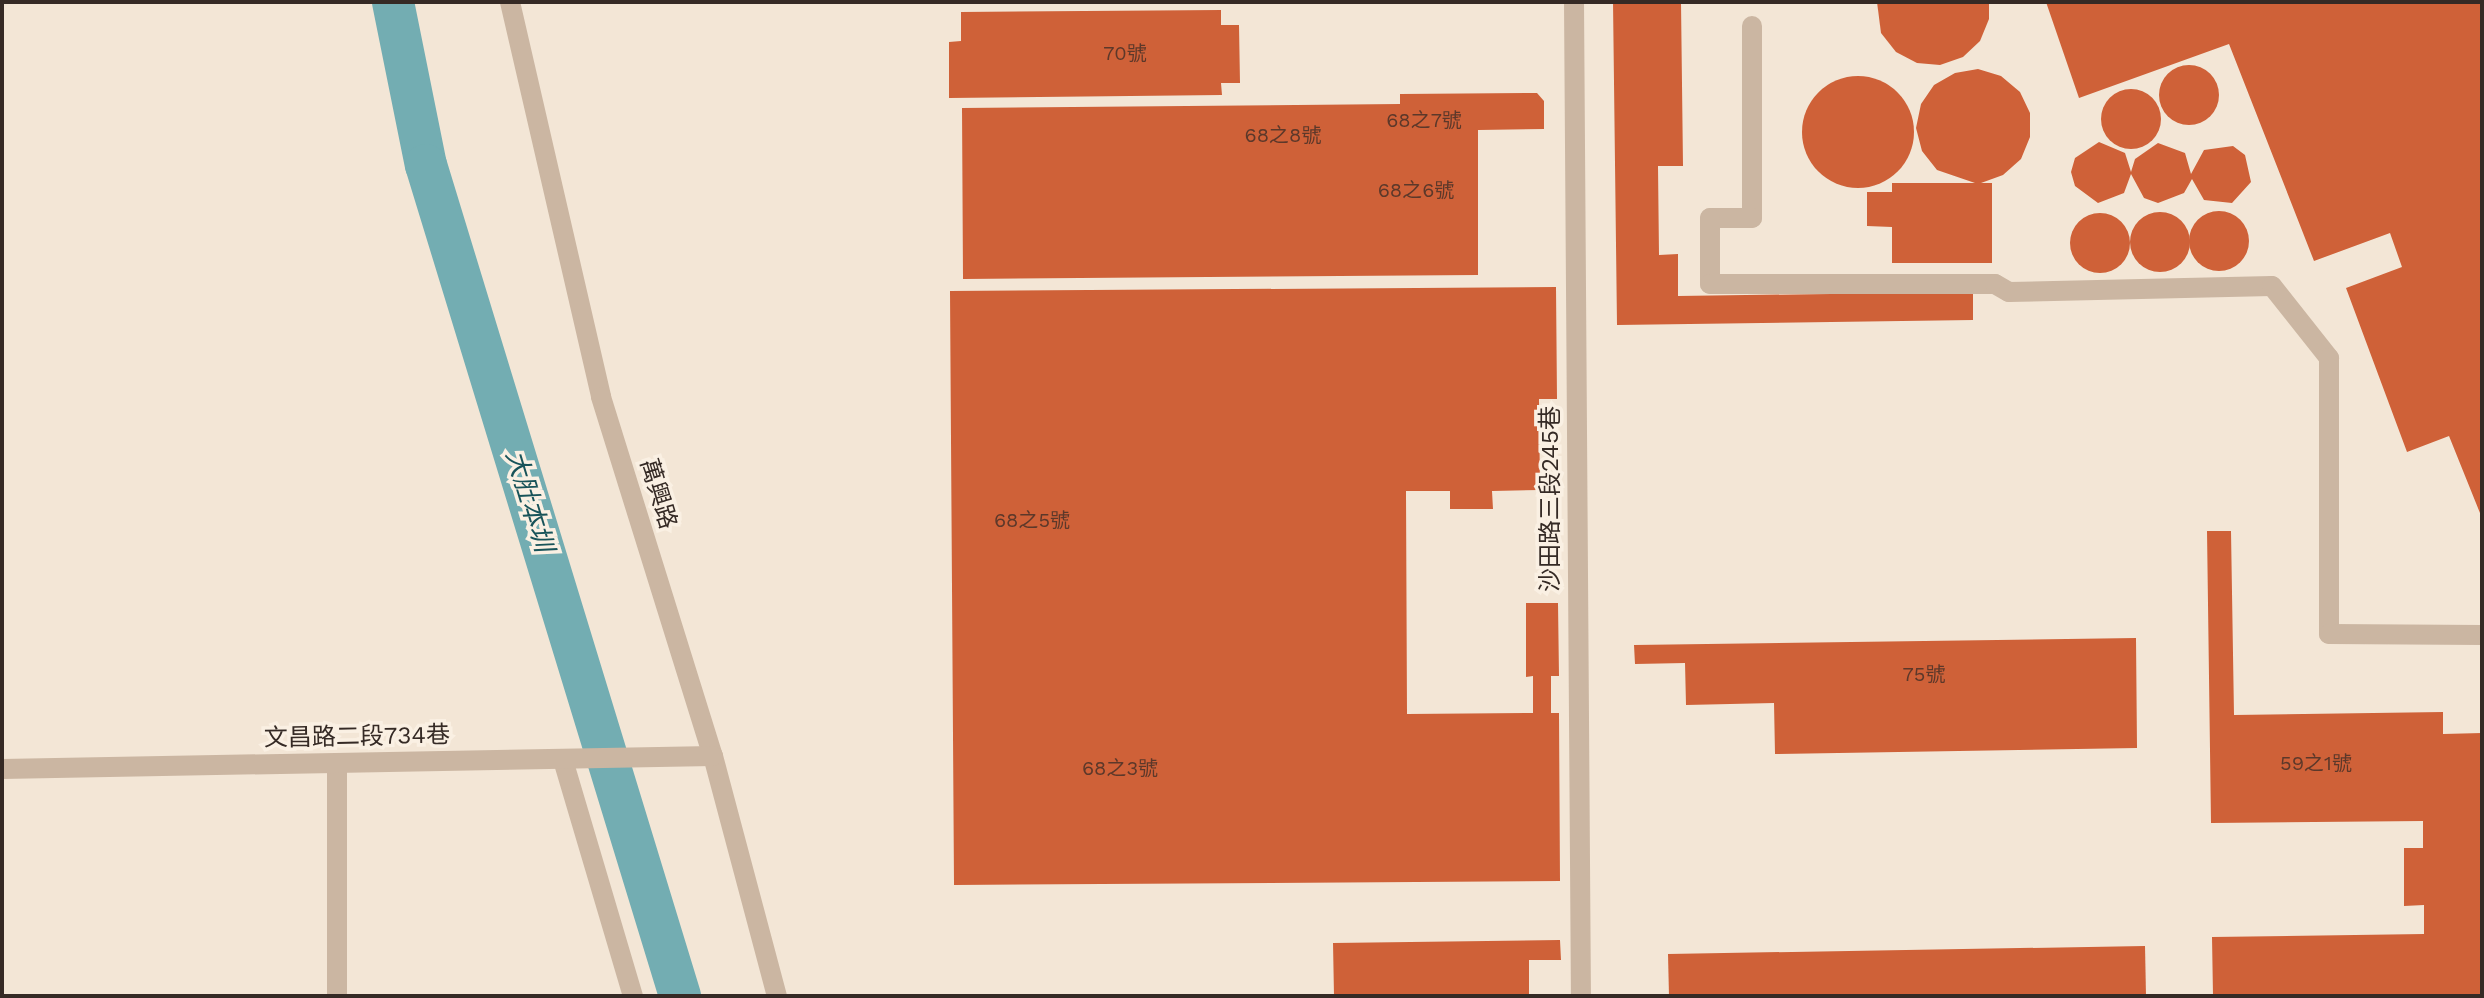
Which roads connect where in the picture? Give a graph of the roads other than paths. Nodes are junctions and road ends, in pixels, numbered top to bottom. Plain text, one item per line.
1 (510, 2) edge
2 (1574, 2) edge
3 (1752, 26) dead end
4 (2482, 635) edge
5 (713, 756) junction
6 (563, 760) junction
7 (337, 763) junction
8 (2, 769) edge
9 (337, 996) edge
10 (633, 996) edge
11 (777, 996) edge
12 (1581, 996) edge

1 - 5 street, 萬興路
2 - 12 street, 沙田路三段245巷
3 - 4 street
5 - 6 street, 文昌路二段734巷
5 - 11 street, 萬興路
6 - 7 street, 文昌路二段734巷
6 - 10 street
7 - 8 street, 文昌路二段734巷
7 - 9 street

